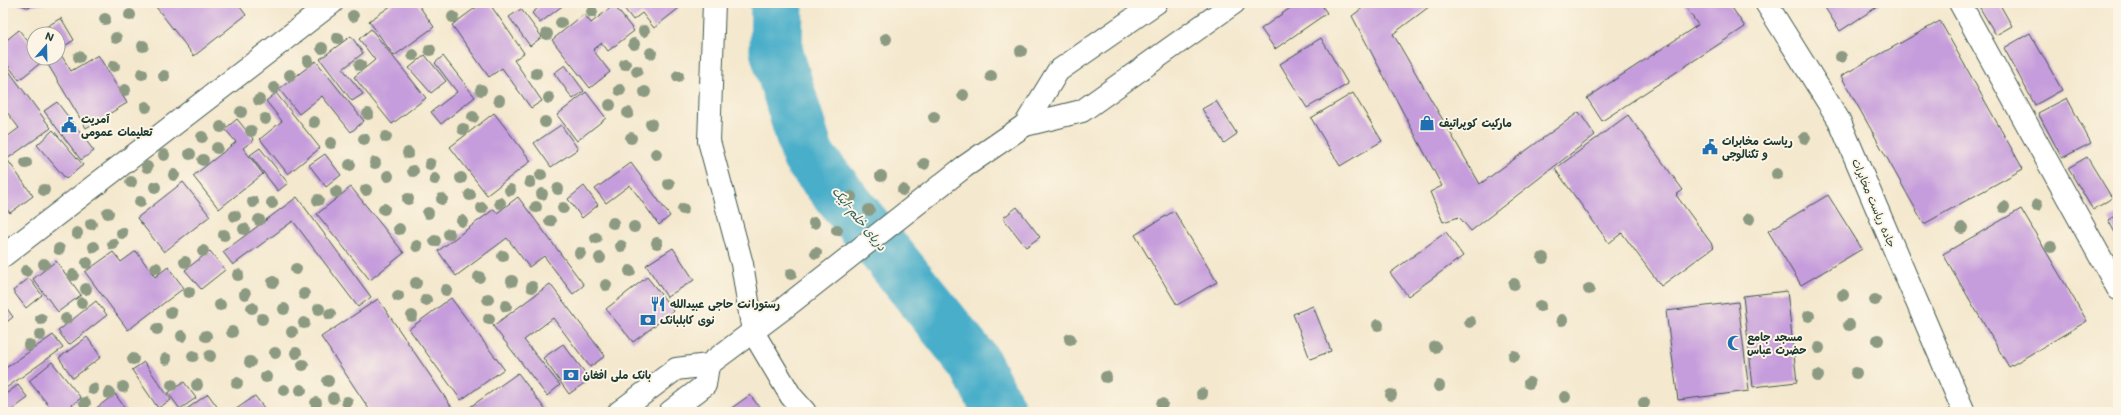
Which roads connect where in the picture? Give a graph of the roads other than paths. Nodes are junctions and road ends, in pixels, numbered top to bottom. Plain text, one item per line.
1 (332, 3) edge
2 (714, 3) edge
3 (1156, 3) edge
4 (1234, 3) edge
5 (1766, 3) edge
6 (1960, 3) edge
7 (1025, 125) junction
8 (3, 256) edge
9 (2118, 289) edge
10 (753, 332) junction
11 (708, 365) junction
12 (619, 412) edge
13 (670, 412) edge
14 (805, 412) edge
15 (1964, 412) edge

1 - 8 street
2 - 10 street
3 - 7 street
4 - 7 street
5 - 15 street, جاده ریاست مخابرات
6 - 9 street
7 - 10 street
10 - 11 street
10 - 14 street
11 - 12 street
11 - 13 street

